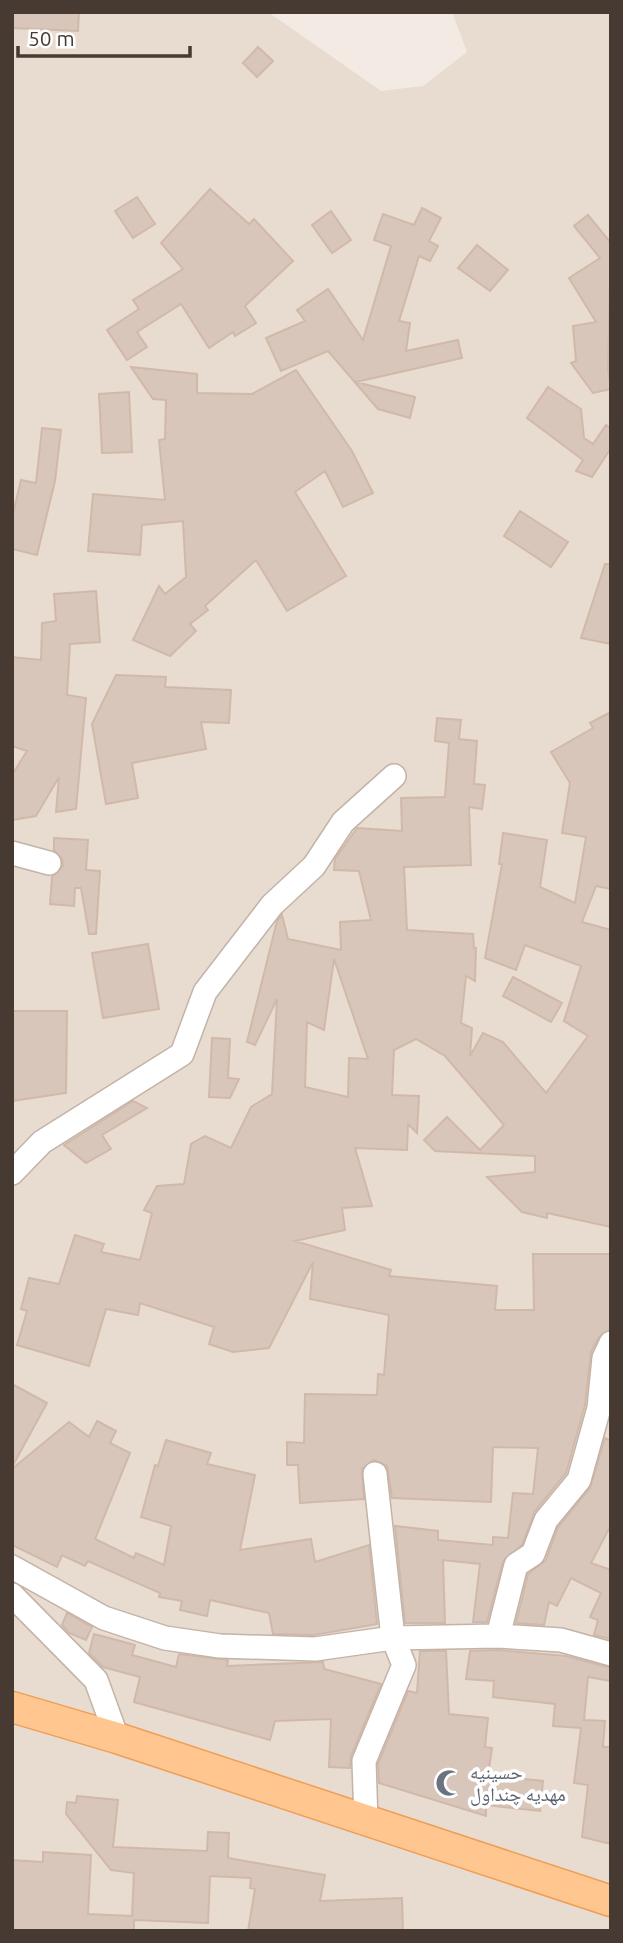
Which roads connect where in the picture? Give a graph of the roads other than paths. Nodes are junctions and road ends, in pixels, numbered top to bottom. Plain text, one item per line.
1 (394, 776) dead end
2 (12, 853) edge
3 (49, 863) dead end
4 (12, 1173) edge
5 (611, 1343) edge
6 (375, 1474) dead end
7 (12, 1567) edge
8 (12, 1595) edge
9 (498, 1636) junction
10 (393, 1638) junction
11 (611, 1654) edge
12 (12, 1707) edge
13 (117, 1738) junction
14 (366, 1822) junction
15 (611, 1901) edge

1 - 4 street
2 - 3 street
5 - 9 street
6 - 10 street
7 - 10 street
8 - 13 street
9 - 10 street
9 - 11 street
10 - 14 street
12 - 13 main road
13 - 14 main road
14 - 15 main road

